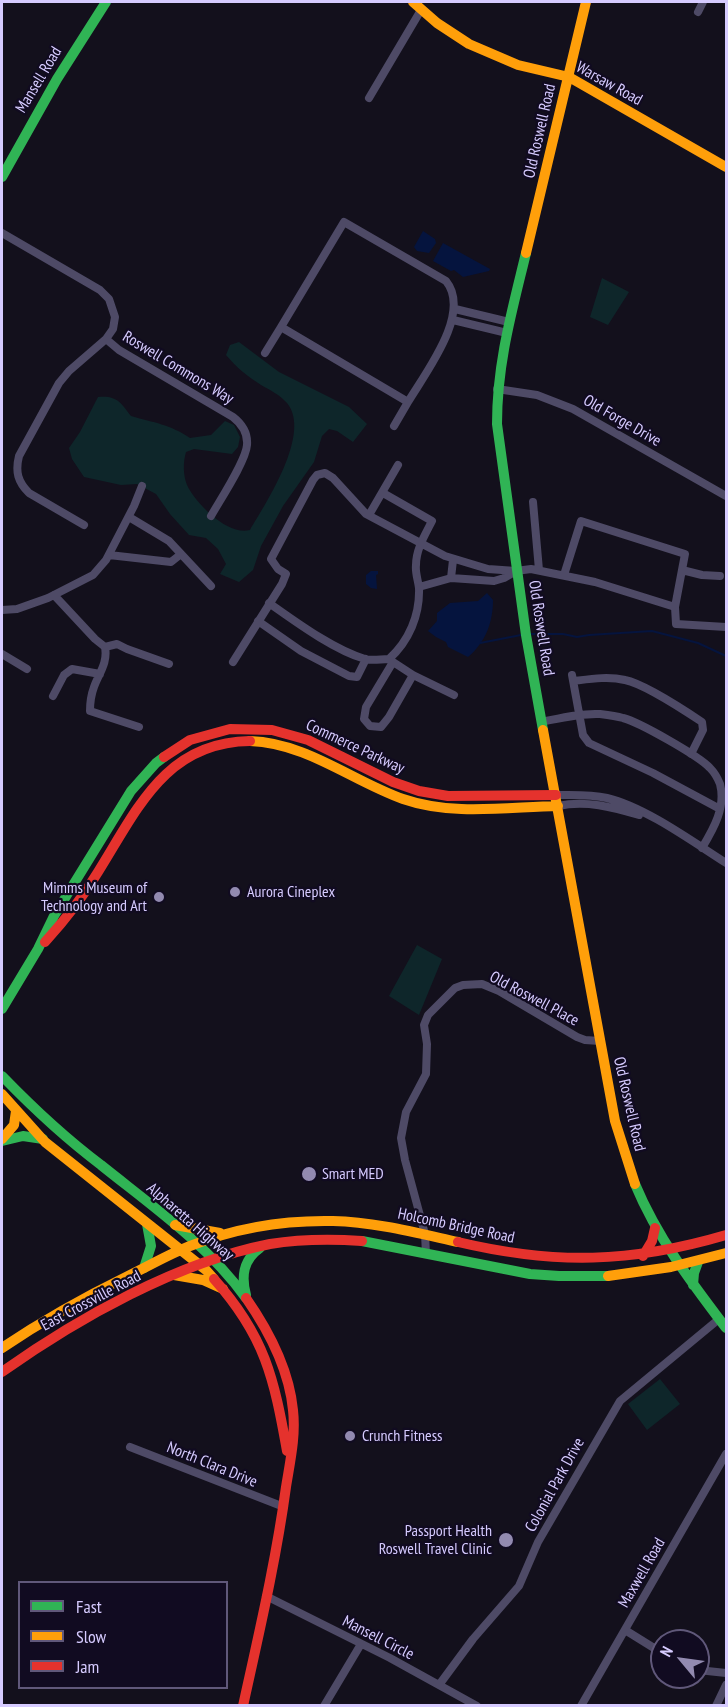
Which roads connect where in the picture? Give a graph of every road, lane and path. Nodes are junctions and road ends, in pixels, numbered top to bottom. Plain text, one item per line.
1 (106, 2) edge
2 (413, 2) edge
3 (586, 2) edge
4 (703, 2) edge
5 (421, 10) junction
6 (698, 12) dead end
7 (568, 77) junction
8 (369, 98) dead end
9 (726, 167) edge
10 (2, 177) edge
11 (2, 233) edge
12 (455, 309) junction
13 (472, 313) junction
14 (453, 320) junction
15 (509, 321) junction
16 (470, 324) junction
17 (281, 327) junction
18 (507, 333) junction
19 (106, 339) junction
20 (265, 353) dead end
21 (497, 389) junction
22 (408, 402) junction
23 (394, 426) dead end
24 (398, 465) dead end
25 (142, 486) dead end
26 (383, 494) junction
27 (726, 496) edge
28 (533, 502) dead end
29 (369, 515) junction
30 (211, 516) dead end
31 (129, 518) junction
32 (84, 525) dead end
33 (420, 543) junction
34 (181, 554) junction
35 (109, 555) junction
36 (453, 560) junction
37 (539, 570) junction
38 (682, 570) junction
39 (516, 571) junction
40 (564, 575) junction
41 (720, 576) dead end
42 (450, 578) junction
43 (212, 586) dead end
44 (419, 587) junction
45 (54, 595) junction
46 (269, 603) junction
47 (675, 607) junction
48 (2, 610) edge
49 (258, 621) junction
50 (726, 627) edge
51 (105, 647) junction
52 (2, 654) edge
53 (366, 659) junction
54 (391, 660) junction
55 (233, 662) dead end
56 (169, 664) dead end
57 (27, 669) dead end
58 (100, 674) junction
59 (413, 675) junction
60 (454, 695) dead end
61 (53, 696) dead end
62 (579, 715) junction
63 (542, 722) junction
64 (139, 728) dead end
65 (691, 754) junction
66 (557, 800) junction
67 (720, 809) junction
68 (702, 848) junction
69 (726, 863) edge
70 (2, 1010) edge
71 (600, 1041) junction
72 (2, 1076) edge
73 (2, 1094) edge
74 (16, 1111) junction
75 (43, 1139) junction
76 (2, 1140) edge
77 (147, 1224) junction
78 (173, 1224) junction
79 (655, 1228) junction
80 (227, 1234) junction
81 (425, 1234) junction
82 (726, 1235) edge
83 (196, 1243) junction
84 (264, 1245) junction
85 (180, 1250) junction
86 (669, 1251) junction
87 (726, 1253) edge
88 (426, 1254) junction
89 (643, 1256) junction
90 (213, 1258) junction
91 (698, 1262) junction
92 (198, 1264) junction
93 (680, 1267) junction
94 (144, 1268) junction
95 (172, 1275) junction
96 (693, 1285) junction
97 (225, 1290) junction
98 (246, 1296) junction
99 (723, 1323) edge
100 (4, 1346) edge
101 (2, 1360) edge
102 (2, 1372) edge
103 (278, 1402) junction
104 (293, 1418) junction
105 (130, 1447) dead end
106 (726, 1454) edge
107 (290, 1468) junction
108 (284, 1507) junction
109 (266, 1596) junction
110 (625, 1630) junction
111 (361, 1644) junction
112 (650, 1646) edge
113 (710, 1671) edge
114 (726, 1673) edge
115 (439, 1685) junction
116 (726, 1685) edge
117 (243, 1706) edge
118 (324, 1706) edge
119 (477, 1706) edge
120 (581, 1706) edge
121 (716, 1706) edge

1 - 10 main road, Mansell Road
2 - 5 main road, Warsaw Road
3 - 7 main road, Old Roswell Road
4 - 6 street
5 - 7 main road, Warsaw Road
5 - 8 street
7 - 9 main road, Warsaw Road
7 - 15 main road, Old Roswell Road
11 - 19 street
12 - 13 street
12 - 14 street
12 - 17 street
13 - 15 street
13 - 16 street
14 - 16 street
14 - 22 street
15 - 18 main road, Old Roswell Road
16 - 18 street
17 - 20 street
17 - 22 street
18 - 21 main road, Old Roswell Road
19 - 30 street, Roswell Commons Way
19 - 32 street
21 - 27 street, Old Forge Drive
21 - 39 main road, Old Roswell Road
22 - 23 street
24 - 26 street
25 - 31 street
26 - 29 street
26 - 33 street
28 - 37 street
29 - 33 street
29 - 46 street
31 - 34 street
31 - 35 street
33 - 36 street
33 - 44 street
34 - 35 street
34 - 43 street
35 - 45 street
36 - 39 street
36 - 42 street
37 - 39 street
37 - 40 street
38 - 40 street
38 - 41 street
38 - 47 street
39 - 42 street
39 - 63 main road, Old Roswell Road
40 - 47 street
42 - 44 street
44 - 54 street
45 - 48 street
45 - 51 street
46 - 49 street
46 - 53 street
47 - 50 street
49 - 53 street
49 - 55 street
51 - 56 street
51 - 58 street
52 - 57 street
53 - 54 street
54 - 59 street
54 - 59 street
58 - 61 street
58 - 64 street
59 - 60 street
62 - 63 street
62 - 65 street
62 - 65 street
62 - 67 street
63 - 66 main road, Old Roswell Road
65 - 67 street
66 - 68 street
66 - 70 main road, Commerce Parkway
66 - 71 main road, Old Roswell Road
67 - 68 street
68 - 69 street
71 - 79 main road, Old Roswell Road
71 - 81 street, Old Roswell Place
72 - 78 main road, Alpharetta Highway
73 - 74 main road, Alpharetta Highway
74 - 75 main road, Alpharetta Highway
74 - 76 main road
75 - 76 main road
75 - 77 main road, Alpharetta Highway
77 - 85 main road, Alpharetta Highway
77 - 94 main road
78 - 80 main road
78 - 83 main road, Alpharetta Highway
79 - 86 main road, Old Roswell Road
79 - 89 main road
80 - 81 main road, Holcomb Bridge Road
80 - 83 main road, Holcomb Bridge Road
81 - 88 street, Old Roswell Place
81 - 89 main road, Holcomb Bridge Road
82 - 86 main road, Holcomb Bridge Road
83 - 85 main road, Holcomb Bridge Road
83 - 90 main road, Alpharetta Highway
84 - 88 main road, Holcomb Bridge Road
84 - 90 main road, Holcomb Bridge Road
84 - 98 main road
85 - 92 main road, Alpharetta Highway
85 - 94 main road, East Crossville Road
86 - 89 main road, Holcomb Bridge Road
86 - 93 main road, Old Roswell Road
87 - 91 main road, Holcomb Bridge Road
88 - 93 main road, Holcomb Bridge Road
90 - 92 main road, Holcomb Bridge Road
90 - 98 main road, Alpharetta Highway
91 - 93 main road, Holcomb Bridge Road
91 - 96 main road
92 - 95 main road, East Crossville Road
92 - 97 main road, Alpharetta Highway
93 - 96 main road, Old Roswell Road
94 - 100 main road, East Crossville Road
95 - 97 main road
95 - 102 main road, East Crossville Road
96 - 99 main road, Old Roswell Road
97 - 103 main road, Alpharetta Highway
98 - 104 main road, Alpharetta Highway
99 - 115 street, Colonial Park Drive
100 - 101 main road
103 - 104 main road
103 - 107 main road, Alpharetta Highway
104 - 107 main road, Alpharetta Highway
105 - 108 street, North Clara Drive
106 - 110 street, Maxwell Road
107 - 108 main road, Alpharetta Highway
108 - 109 main road, Alpharetta Highway
109 - 111 street, Mansell Circle
109 - 117 main road, Alpharetta Highway
110 - 112 street
110 - 120 street, Maxwell Road
111 - 115 street, Mansell Circle
111 - 118 street
113 - 114 street
115 - 119 street, Mansell Circle
116 - 121 street

